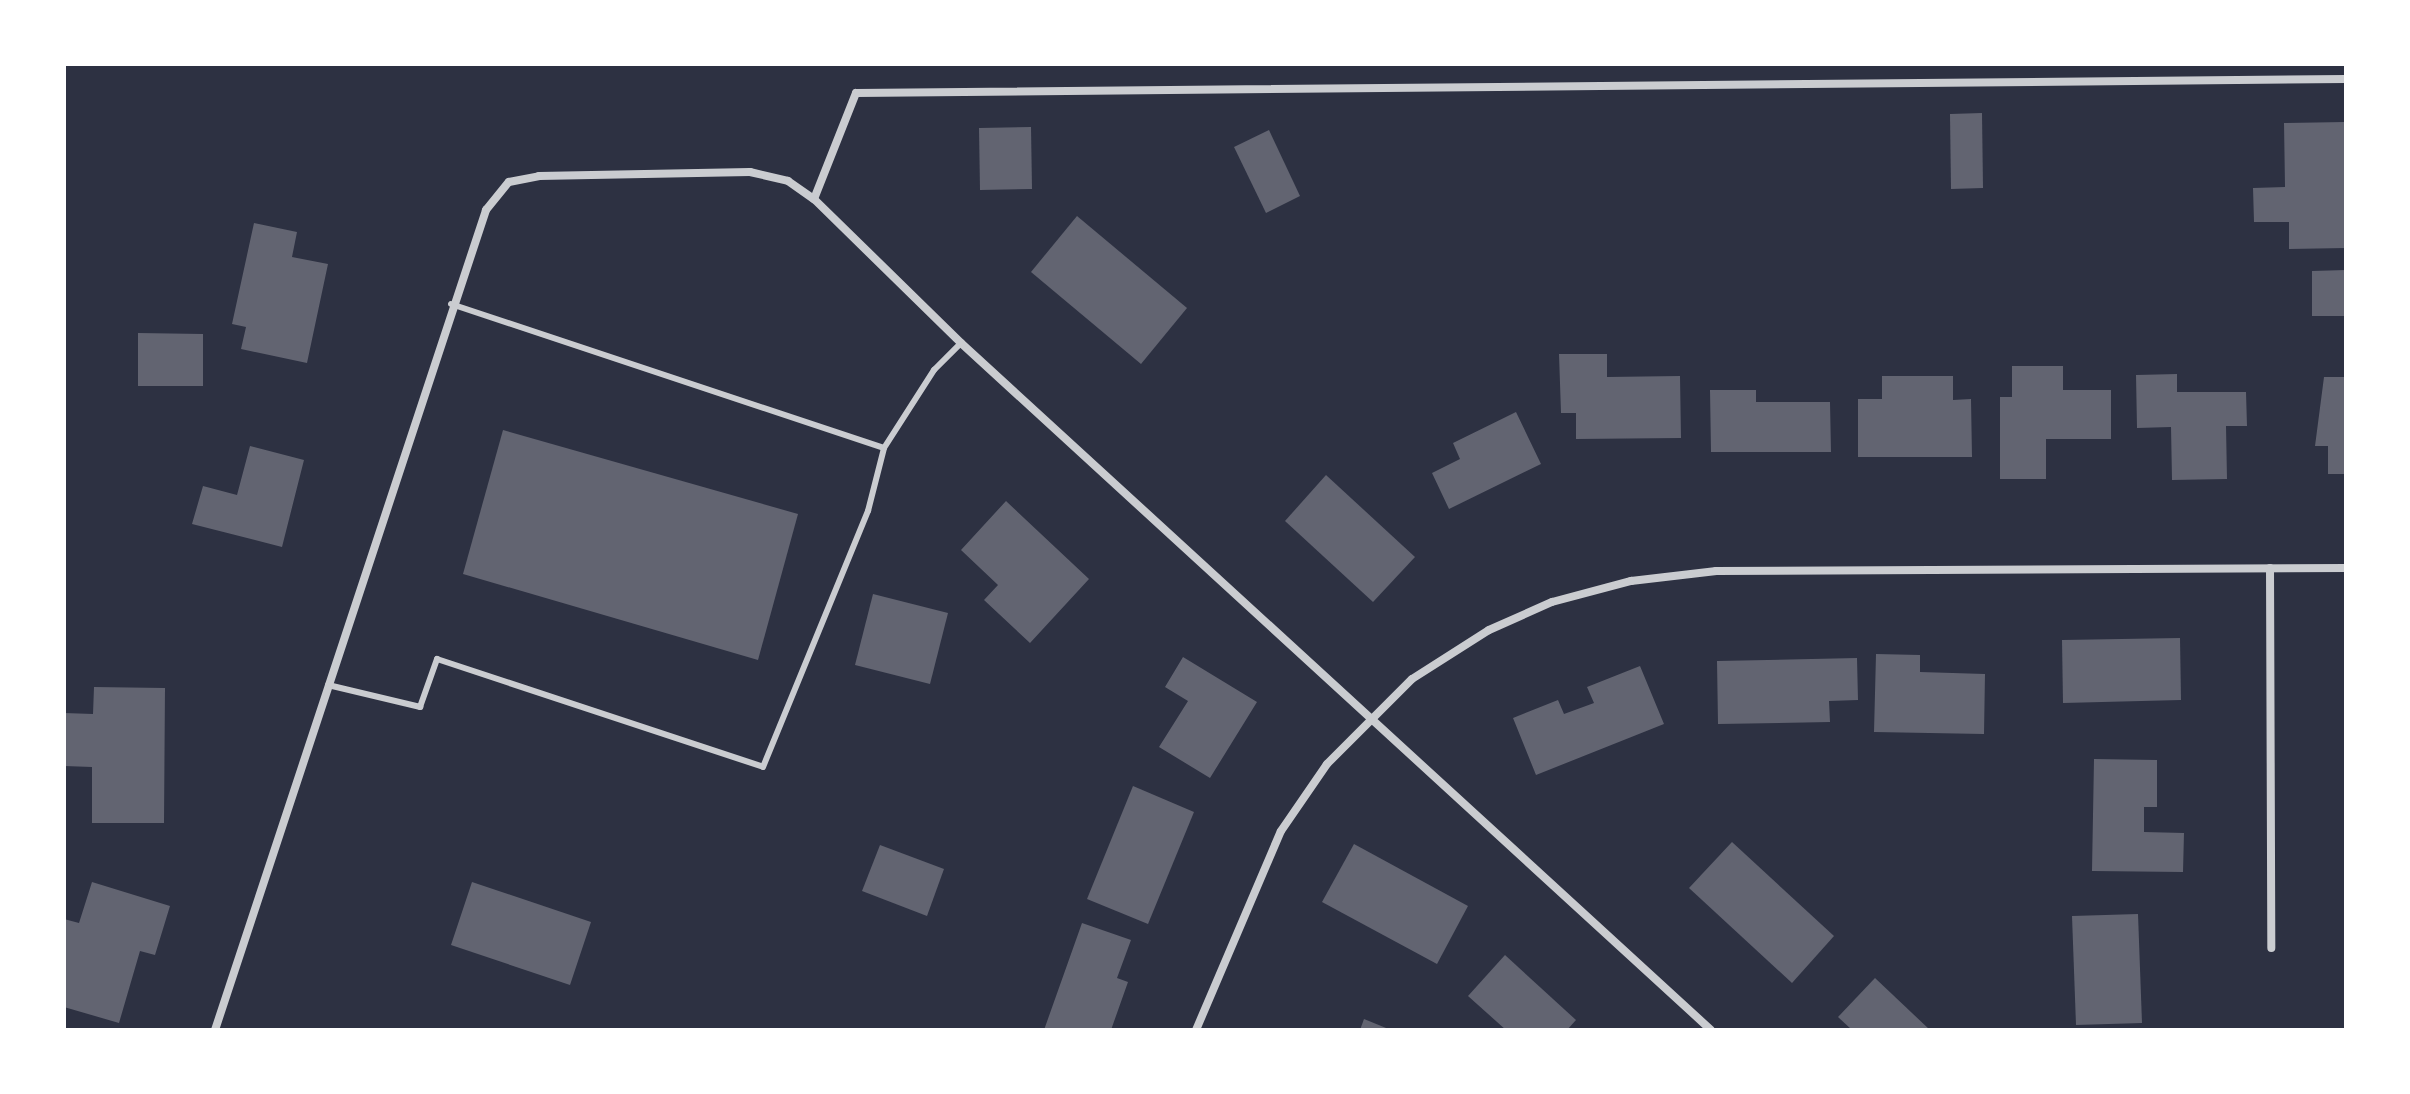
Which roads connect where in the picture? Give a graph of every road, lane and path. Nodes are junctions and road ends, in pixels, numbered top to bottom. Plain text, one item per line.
1 (2346, 79) edge
2 (814, 199) junction
3 (451, 304) junction
4 (961, 343) junction
5 (884, 448) junction
6 (2270, 568) junction
7 (2346, 568) edge
8 (326, 684) junction
9 (1370, 716) junction
10 (2271, 948) dead end
11 (215, 1030) edge
12 (1196, 1030) edge
13 (1711, 1030) edge

1 - 2 street
2 - 3 street
2 - 4 street
3 - 5 lane
3 - 8 street
4 - 5 lane
4 - 9 street
5 - 8 lane
6 - 7 street
6 - 9 street
6 - 10 street
8 - 11 street
9 - 12 street
9 - 13 street

